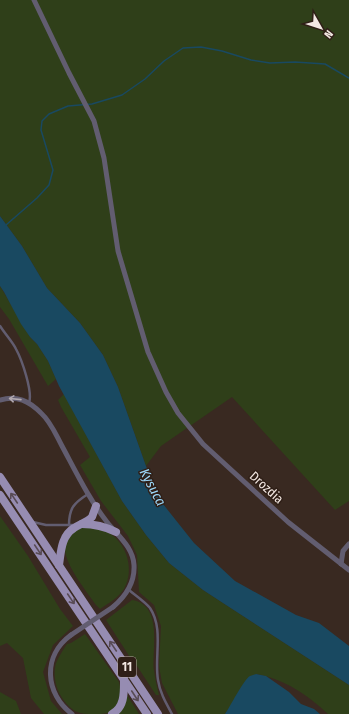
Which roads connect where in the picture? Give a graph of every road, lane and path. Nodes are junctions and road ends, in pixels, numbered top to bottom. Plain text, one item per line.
1 (34, 0) edge
2 (0, 326) edge
3 (0, 400) edge
4 (29, 404) junction
5 (0, 477) edge
6 (88, 494) junction
7 (0, 495) edge
8 (96, 506) junction
9 (29, 520) junction
10 (82, 524) junction
11 (69, 525) junction
12 (116, 532) junction
13 (349, 544) edge
14 (342, 564) junction
15 (59, 565) junction
16 (349, 570) edge
17 (129, 590) junction
18 (124, 679) junction
19 (72, 714) edge
20 (112, 714) edge
21 (147, 714) edge
22 (158, 714) edge
23 (172, 714) edge

1 - 14 street, Drozdia
2 - 4 lane
4 -> 3 street
4 - 6 street
9 -> 5 main road, 11
6 - 8 street
6 - 11 lane
7 -> 18 main road, 11
8 - 10 main road
8 - 12 street
9 - 11 lane
9 - 15 main road, 11
10 - 11 lane
10 - 12 main road
10 - 15 main road
12 - 17 street
13 - 14 street
14 - 16 street, Drozdia
22 -> 15 main road, 11
17 - 19 street, bridge
17 - 23 lane
18 - 20 main road
18 -> 21 main road, 11

